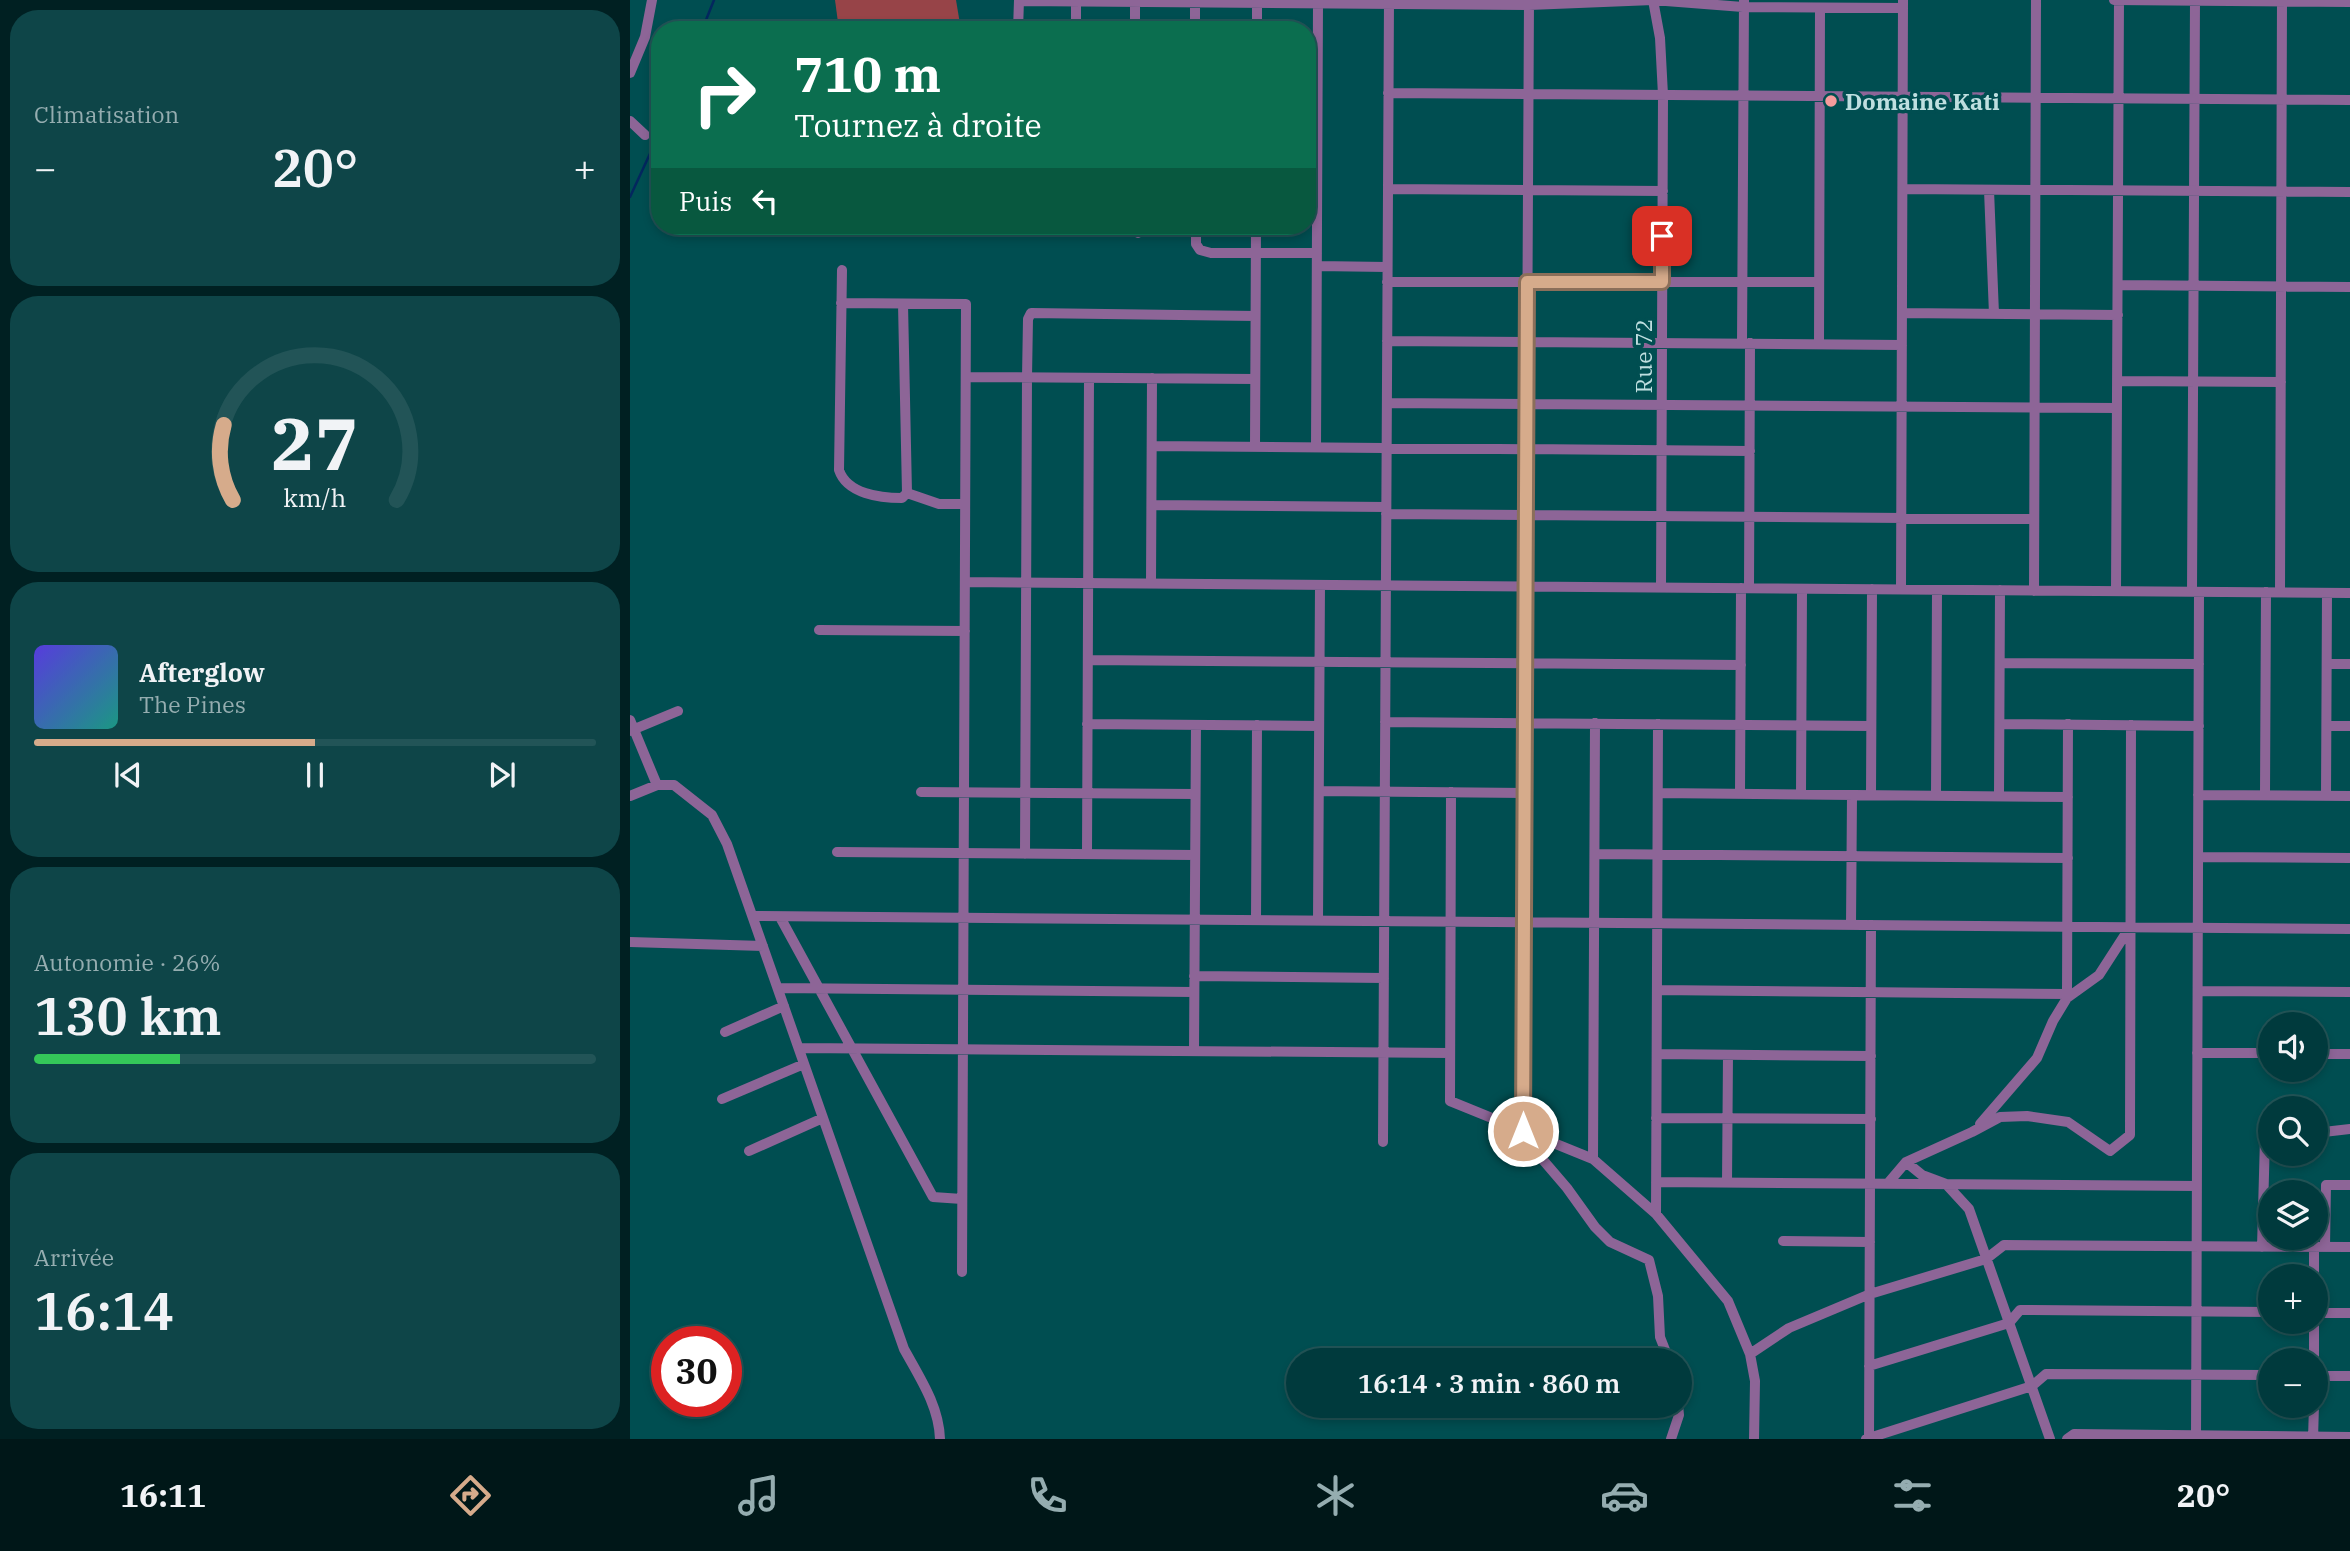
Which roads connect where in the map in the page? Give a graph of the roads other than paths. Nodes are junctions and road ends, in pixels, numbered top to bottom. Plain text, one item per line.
1 (652, 0) edge
2 (1653, 0) edge
3 (2036, 0) edge
4 (2114, 0) edge
5 (2119, 0) edge
6 (2195, 0) edge
7 (1019, 1) edge
8 (1076, 1) edge
9 (1135, 1) edge
10 (1219, 1) edge
11 (2282, 1) edge
12 (1389, 2) edge
13 (2350, 2) edge
14 (1195, 3) junction
15 (1257, 3) junction
16 (1529, 3) edge
17 (1318, 4) junction
18 (1744, 4) edge
19 (1903, 4) edge
20 (1815, 5) edge
21 (1018, 21) edge
22 (1076, 21) edge
23 (1135, 21) edge
24 (1195, 21) edge
25 (1257, 21) edge
26 (630, 73) edge
27 (1388, 93) junction
28 (1528, 94) junction
29 (1663, 95) junction
30 (1743, 95) junction
31 (1820, 96) junction
32 (1903, 97) junction
33 (2036, 98) junction
34 (2119, 98) junction
35 (2194, 99) junction
36 (2282, 100) junction
37 (2350, 100) edge
38 (630, 121) edge
39 (645, 135) dead end
40 (1388, 189) junction
41 (1903, 189) junction
42 (1528, 190) junction
43 (1989, 190) junction
44 (2035, 190) junction
45 (1663, 191) junction
46 (2118, 191) junction
47 (2194, 191) junction
48 (2281, 192) junction
49 (2350, 192) edge
50 (1196, 235) edge
51 (1256, 235) edge
52 (1256, 253) junction
53 (1317, 253) junction
54 (1317, 266) junction
55 (1387, 267) junction
56 (842, 270) dead end
57 (1387, 282) junction
58 (1527, 282) junction
59 (1662, 282) junction
60 (1742, 282) junction
61 (1819, 282) junction
62 (2118, 285) junction
63 (2194, 286) junction
64 (2281, 287) junction
65 (2350, 287) edge
66 (841, 303) junction
67 (903, 304) junction
68 (1902, 313) junction
69 (1994, 314) junction
70 (2035, 314) junction
71 (2118, 315) junction
72 (1255, 316) junction
73 (1387, 341) junction
74 (1527, 342) junction
75 (1662, 343) junction
76 (1746, 343) junction
77 (1819, 344) junction
78 (1902, 345) junction
79 (966, 377) junction
80 (1027, 377) junction
81 (1089, 378) junction
82 (1152, 378) junction
83 (1255, 379) junction
84 (2117, 381) junction
85 (2193, 381) junction
86 (2281, 382) junction
87 (1387, 403) junction
88 (1527, 404) junction
89 (1662, 405) junction
90 (1750, 406) junction
91 (1902, 407) junction
92 (2035, 408) junction
93 (2117, 408) junction
94 (1152, 446) junction
95 (1255, 447) junction
96 (1316, 447) junction
97 (1387, 448) junction
98 (1527, 449) junction
99 (1662, 450) junction
100 (1750, 451) junction
101 (907, 492) junction
102 (965, 504) junction
103 (1152, 505) junction
104 (1386, 511) junction
105 (1526, 515) junction
106 (1661, 516) junction
107 (1750, 517) junction
108 (1901, 518) junction
109 (2034, 519) junction
110 (965, 582) junction
111 (1026, 583) junction
112 (1088, 583) junction
113 (1151, 584) junction
114 (1320, 585) junction
115 (1386, 585) junction
116 (1526, 587) junction
117 (1661, 587) junction
118 (1745, 588) junction
119 (1802, 589) junction
120 (1872, 589) junction
121 (1901, 589) junction
122 (1937, 590) junction
123 (2000, 590) junction
124 (2034, 590) junction
125 (2116, 591) junction
126 (2196, 592) junction
127 (2266, 592) junction
128 (2280, 592) junction
129 (2327, 593) junction
130 (2350, 593) edge
131 (819, 630) dead end
132 (965, 631) junction
133 (1088, 660) junction
134 (1319, 662) junction
135 (1385, 663) junction
136 (2000, 663) junction
137 (1526, 664) junction
138 (2199, 664) junction
139 (2327, 664) junction
140 (2350, 664) edge
141 (1741, 665) junction
142 (678, 711) dead end
143 (1385, 722) junction
144 (1525, 723) junction
145 (1595, 723) junction
146 (1087, 724) junction
147 (1658, 724) junction
148 (1740, 724) junction
149 (2000, 724) junction
150 (2068, 724) junction
151 (1196, 725) junction
152 (1257, 725) junction
153 (1802, 725) junction
154 (2131, 725) junction
155 (1319, 726) junction
156 (1871, 726) junction
157 (2199, 726) junction
158 (2327, 726) junction
159 (2350, 726) edge
160 (631, 727) edge
161 (657, 785) junction
162 (1319, 791) junction
163 (921, 792) dead end
164 (1385, 792) junction
165 (1451, 792) junction
166 (964, 793) junction
167 (1026, 793) junction
168 (1087, 793) junction
169 (1525, 793) junction
170 (1658, 793) junction
171 (1195, 794) junction
172 (1740, 794) junction
173 (1801, 794) junction
174 (1852, 795) junction
175 (1871, 795) junction
176 (2198, 795) junction
177 (2265, 795) junction
178 (630, 796) edge
179 (1936, 796) junction
180 (1999, 796) junction
181 (2326, 796) junction
182 (2350, 796) edge
183 (2068, 797) junction
184 (837, 852) dead end
185 (964, 853) junction
186 (1025, 854) junction
187 (1087, 854) junction
188 (1595, 854) junction
189 (1195, 855) junction
190 (1658, 855) junction
191 (1851, 856) junction
192 (2198, 857) junction
193 (2068, 858) junction
194 (2350, 858) edge
195 (753, 916) junction
196 (780, 917) junction
197 (963, 918) junction
198 (1195, 920) junction
199 (1256, 920) junction
200 (1318, 921) junction
201 (1384, 921) junction
202 (1451, 922) junction
203 (1524, 923) junction
204 (1594, 923) junction
205 (1657, 924) junction
206 (1851, 925) junction
207 (1871, 925) junction
208 (2068, 927) junction
209 (2130, 927) junction
210 (2198, 928) junction
211 (2350, 929) edge
212 (630, 941) edge
213 (763, 946) junction
214 (1194, 976) junction
215 (1384, 978) junction
216 (778, 988) junction
217 (820, 989) junction
218 (963, 990) junction
219 (1657, 990) junction
220 (2197, 991) junction
221 (1194, 992) junction
222 (1871, 992) junction
223 (2350, 992) edge
224 (784, 1006) junction
225 (725, 1032) dead end
226 (799, 1048) junction
227 (852, 1048) junction
228 (963, 1049) junction
229 (1194, 1051) junction
230 (1384, 1052) junction
231 (1450, 1053) junction
232 (2197, 1053) junction
233 (2258, 1053) edge
234 (1657, 1054) junction
235 (2328, 1054) edge
236 (2350, 1054) edge
237 (1728, 1055) junction
238 (1871, 1056) junction
239 (804, 1063) junction
240 (722, 1099) dead end
241 (823, 1118) junction
242 (1656, 1118) junction
243 (1728, 1118) junction
244 (1871, 1119) junction
245 (2350, 1129) edge
246 (1523, 1131) junction
247 (1972, 1132) junction
248 (2328, 1132) edge
249 (1537, 1136) junction
250 (1383, 1142) dead end
251 (749, 1151) dead end
252 (1593, 1159) junction
253 (1906, 1163) junction
254 (1656, 1181) junction
255 (1727, 1182) junction
256 (1889, 1182) junction
257 (1870, 1183) junction
258 (1946, 1184) junction
259 (2328, 1185) edge
260 (2350, 1185) edge
261 (2197, 1186) junction
262 (962, 1199) junction
263 (1656, 1213) junction
264 (1783, 1241) dead end
265 (1870, 1242) junction
266 (2196, 1246) junction
267 (2258, 1247) edge
268 (2328, 1247) edge
269 (2350, 1247) edge
270 (1986, 1259) junction
271 (962, 1272) dead end
272 (1870, 1294) junction
273 (2196, 1312) junction
274 (2258, 1312) edge
275 (2328, 1313) edge
276 (2350, 1313) edge
277 (2009, 1323) junction
278 (1664, 1348) edge
279 (1750, 1354) junction
280 (1870, 1366) junction
281 (2196, 1375) junction
282 (2258, 1375) edge
283 (2328, 1376) edge
284 (2350, 1376) edge
285 (2032, 1386) junction
286 (1678, 1418) edge
287 (2314, 1418) edge
288 (2196, 1437) edge
289 (2350, 1437) edge
290 (2313, 1438) edge
291 (940, 1439) edge
292 (1671, 1439) edge
293 (1754, 1439) edge
294 (1868, 1439) edge
295 (2050, 1439) edge
296 (2067, 1439) edge

1 - 26 street
2 - 16 street
2 - 18 street
2 - 29 street, Rue 72
3 - 33 street
4 - 5 street
5 - 6 street
5 - 34 street
6 - 11 street
6 - 35 street
7 - 8 street
7 - 21 street
8 - 9 street
8 - 22 street
9 - 14 street
9 - 23 street
10 - 14 street
10 - 15 street
11 - 13 street
11 - 36 street
12 - 16 street
12 - 17 street
12 - 27 street
14 - 24 street
15 - 17 street
15 - 25 street
16 - 28 street
17 - 53 street
18 - 20 street
18 - 30 street
19 - 20 street
19 - 32 street
20 - 31 street
27 - 28 street
27 - 40 street
28 - 29 street
28 - 42 street
29 - 30 street
29 - 45 street, Rue 72
30 - 31 street
30 - 60 street
31 - 32 street
31 - 61 street
32 - 33 street
32 - 41 street
33 - 34 street
33 - 44 street
34 - 35 street
34 - 46 street
35 - 36 street
35 - 47 street
36 - 37 street
36 - 48 street
38 - 39 street
40 - 42 street
40 - 55 street
41 - 43 street
41 - 68 street
42 - 45 street
42 - 58 street
43 - 44 street
43 - 69 street
44 - 46 street
44 - 70 street
45 - 59 street, Rue 72
46 - 47 street
46 - 62 street
47 - 48 street
47 - 63 street
48 - 49 street
48 - 64 street
50 - 52 street
51 - 52 street
52 - 53 street
52 - 72 street
53 - 54 street
54 - 55 street
54 - 96 street
55 - 57 street
56 - 66 street
57 - 58 street
57 - 73 street
58 - 59 street
58 - 74 street
59 - 60 street
59 - 75 street, Rue 72
60 - 61 street
60 - 76 street
61 - 77 street
62 - 63 street
62 - 71 street
63 - 64 street
63 - 85 street
64 - 65 street
64 - 86 street
66 - 67 street
66 - 101 street
67 - 79 street
67 - 101 street
68 - 69 street
68 - 78 street
69 - 70 street
70 - 71 street
70 - 92 street
71 - 84 street
72 - 80 street
72 - 83 street
73 - 74 street
73 - 87 street
74 - 75 street
74 - 88 street
75 - 76 street
75 - 89 street, Rue 72
76 - 77 street
76 - 90 street
77 - 78 street
78 - 91 street
79 - 80 street
79 - 102 street
80 - 81 street
80 - 111 street
81 - 82 street
81 - 112 street
82 - 83 street
82 - 94 street
83 - 95 street
84 - 85 street
84 - 93 street
85 - 86 street
85 - 126 street
86 - 128 street
87 - 88 street
87 - 97 street
88 - 89 street
88 - 98 street
89 - 90 street
89 - 99 street, Rue 72
90 - 91 street
90 - 100 street
91 - 92 street
91 - 108 street
92 - 93 street
92 - 109 street
93 - 125 street
94 - 95 street
94 - 103 street
95 - 96 street
96 - 97 street
97 - 98 street
97 - 104 street
98 - 99 street
98 - 105 street
99 - 100 street
99 - 106 street, Rue 72
100 - 107 street
101 - 102 street
102 - 110 street
103 - 104 street
103 - 113 street
104 - 105 street
104 - 115 street
105 - 106 street
105 - 116 street
106 - 107 street
106 - 117 street, Rue 72
107 - 108 street
107 - 118 street
108 - 109 street
108 - 121 street
109 - 124 street
110 - 111 street
110 - 132 street
111 - 112 street
111 - 167 street
112 - 113 street
112 - 133 street
113 - 114 street
114 - 115 street
114 - 134 street
115 - 116 street
115 - 135 street
116 - 117 street
116 - 137 street
117 - 118 street
118 - 119 street
118 - 141 street
119 - 120 street
119 - 153 street
120 - 121 street
120 - 156 street
121 - 122 street
122 - 123 street
122 - 179 street
123 - 124 street
123 - 136 street
124 - 125 street
125 - 126 street
126 - 127 street
126 - 138 street
127 - 128 street
127 - 177 street
128 - 129 street
129 - 130 street
129 - 139 street
131 - 132 street
132 - 166 street
133 - 134 street
133 - 146 street
134 - 135 street
134 - 155 street
135 - 137 street
135 - 143 street
136 - 138 street
136 - 149 street
137 - 141 street
137 - 144 street
138 - 157 street
139 - 140 street
139 - 158 street
141 - 148 street
142 - 160 street
143 - 144 street
143 - 164 street
144 - 145 street
144 - 169 street
145 - 147 street
145 - 188 street
146 - 151 street
146 - 168 street
147 - 148 street
147 - 170 street
148 - 153 street
148 - 172 street
149 - 150 street
149 - 180 street
150 - 154 street
150 - 183 street
151 - 152 street
151 - 171 street
152 - 155 street
152 - 199 street
153 - 156 street
153 - 173 street
154 - 157 street
154 - 209 street
155 - 162 street
156 - 175 street
157 - 176 street
158 - 159 street
158 - 181 street
160 - 161 street
161 - 178 street
161 - 195 street
162 - 164 street
162 - 200 street
163 - 166 street
164 - 165 street
164 - 201 street
165 - 169 street
165 - 202 street
166 - 167 street
166 - 185 street
167 - 168 street
167 - 186 street
168 - 171 street
168 - 187 street
169 - 203 street
170 - 172 street
170 - 190 street
171 - 189 street
172 - 173 street
173 - 174 street
174 - 175 street
174 - 191 street
175 - 179 street
176 - 177 street
176 - 192 street
177 - 181 street
179 - 180 street
180 - 183 street
181 - 182 street
183 - 193 street
184 - 185 street
185 - 186 street
185 - 197 street
186 - 187 street
187 - 189 street
188 - 190 street
188 - 204 street
189 - 198 street
190 - 191 street
190 - 205 street
191 - 193 street
191 - 206 street
192 - 194 street
192 - 210 street
193 - 208 street
195 - 196 street
195 - 213 street
196 - 197 street
196 - 217 street
197 - 198 street
197 - 218 street
198 - 199 street
198 - 214 street
199 - 200 street
200 - 201 street
201 - 202 street
201 - 215 street
202 - 203 street
202 - 231 street
203 - 204 street
203 - 246 street
204 - 205 street
204 - 252 street
205 - 206 street
205 - 219 street
206 - 207 street
207 - 208 street
207 - 222 street
208 - 209 street
208 - 222 street
209 - 210 street
209 - 247 street
209 - 247 street
210 - 211 street
210 - 220 street
212 - 213 street
213 - 216 street
214 - 215 street
214 - 221 street
215 - 230 street
216 - 217 street
216 - 224 street
217 - 218 street
217 - 227 street
218 - 221 street
218 - 228 street
219 - 222 street
219 - 234 street
220 - 223 street
220 - 232 street
221 - 229 street
222 - 238 street
224 - 225 street
224 - 226 street
226 - 227 street
226 - 239 street
227 - 228 street
227 - 262 street
228 - 229 street
228 - 262 street
229 - 230 street
230 - 231 street
230 - 250 street
231 - 246 street
232 - 233 street
232 - 261 street
234 - 237 street
234 - 242 street
235 - 236 street
237 - 238 street
237 - 243 street
238 - 244 street
239 - 240 street
239 - 241 street
241 - 251 street
241 - 291 street
242 - 243 street
242 - 254 street
243 - 244 street
243 - 255 street
244 - 257 street
245 - 248 street
246 - 249 street
247 - 253 street
249 - 252 street
249 - 278 street
252 - 263 street
253 - 256 street
253 - 258 street
254 - 255 street
254 - 263 street
255 - 257 street
256 - 257 street
256 - 258 street
257 - 265 street
258 - 261 street
258 - 270 street
259 - 260 street
261 - 266 street
262 - 271 street
263 - 279 street
264 - 265 street
265 - 272 street
266 - 267 street
266 - 270 street
266 - 273 street
268 - 269 street
270 - 272 street
270 - 277 street
272 - 279 street
272 - 280 street
273 - 274 street
273 - 277 street
273 - 281 street
275 - 276 street
277 - 280 street
277 - 285 street
279 - 293 street
280 - 294 street
281 - 282 street
281 - 285 street
281 - 288 street
283 - 284 street
285 - 294 street
285 - 295 street
286 - 292 street
287 - 290 street
288 - 290 street
288 - 296 street
289 - 290 street

